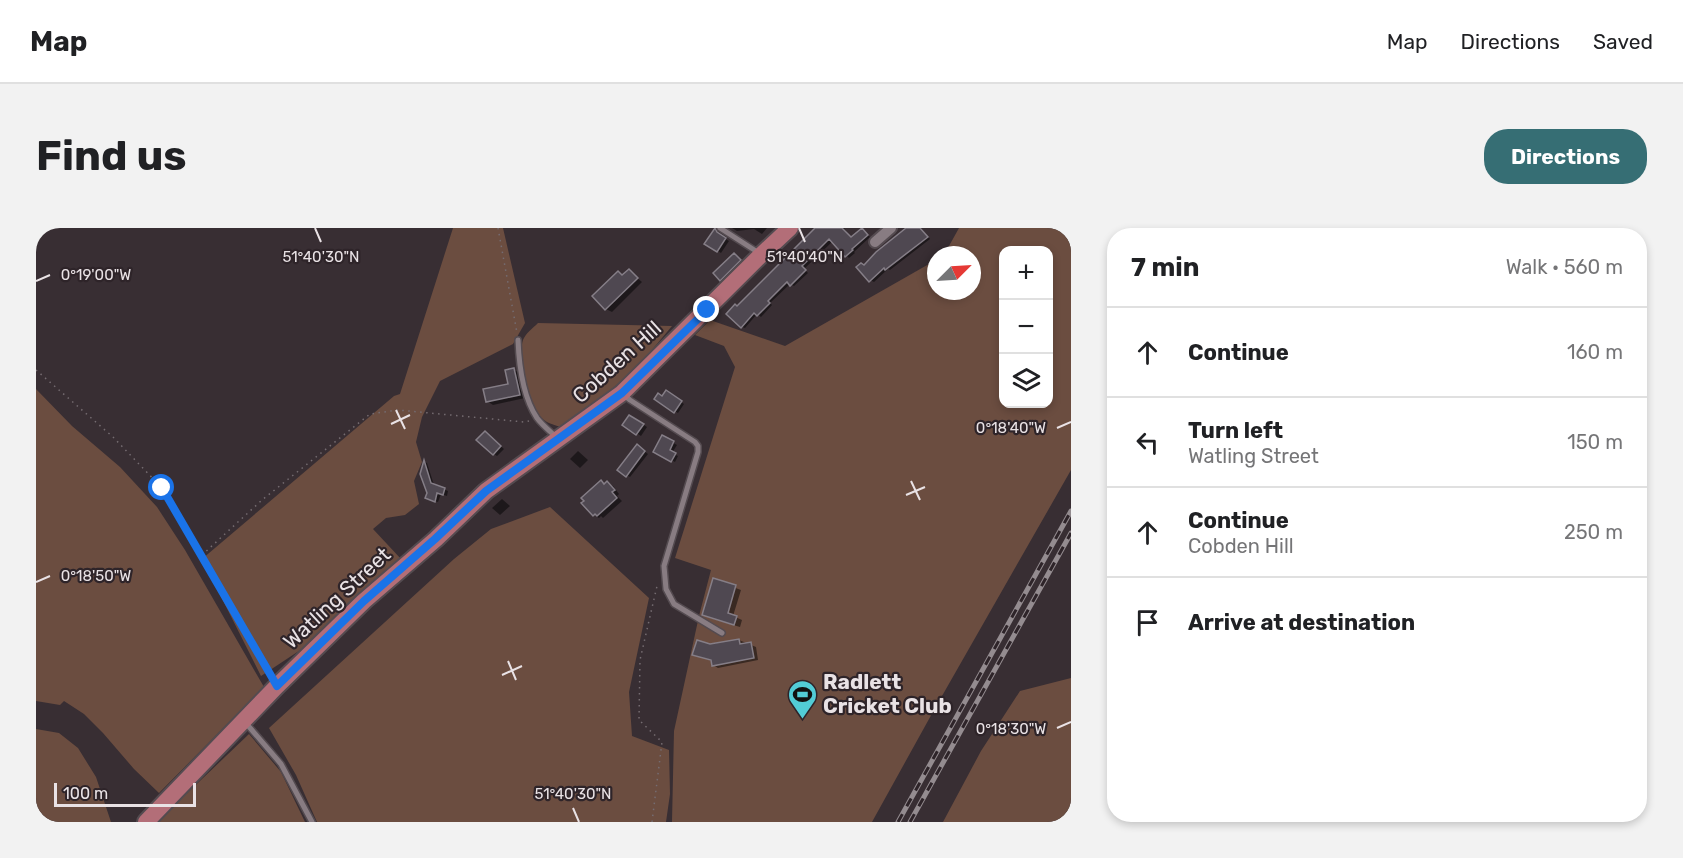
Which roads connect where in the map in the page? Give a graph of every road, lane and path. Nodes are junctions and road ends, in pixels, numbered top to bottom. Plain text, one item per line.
1 (498, 228) edge
2 (720, 228) edge
3 (790, 228) edge
4 (888, 229) edge
5 (875, 242) dead end
6 (761, 255) junction
7 (518, 340) joint
8 (36, 370) edge
9 (622, 393) junction
10 (537, 418) junction
11 (559, 439) junction
12 (435, 539) joint
13 (202, 556) junction
14 (657, 587) dead end
15 (722, 633) dead end
16 (277, 686) junction
17 (244, 720) junction
18 (146, 822) edge
19 (312, 822) edge
20 (652, 822) edge

1 - 7 path
2 - 6 lane
3 - 6 main road, Cobden Hill
4 - 5 street
6 - 9 main road, Cobden Hill
7 - 10 lane
8 - 13 path
9 - 11 main road, Cobden Hill
9 - 15 lane
10 - 11 lane
10 - 13 path
11 - 12 main road, Cobden Hill
12 - 16 main road, Watling Street
13 - 16 path
14 - 20 path
16 - 17 main road, Watling Street
17 - 18 main road, Watling Street
17 - 19 lane

